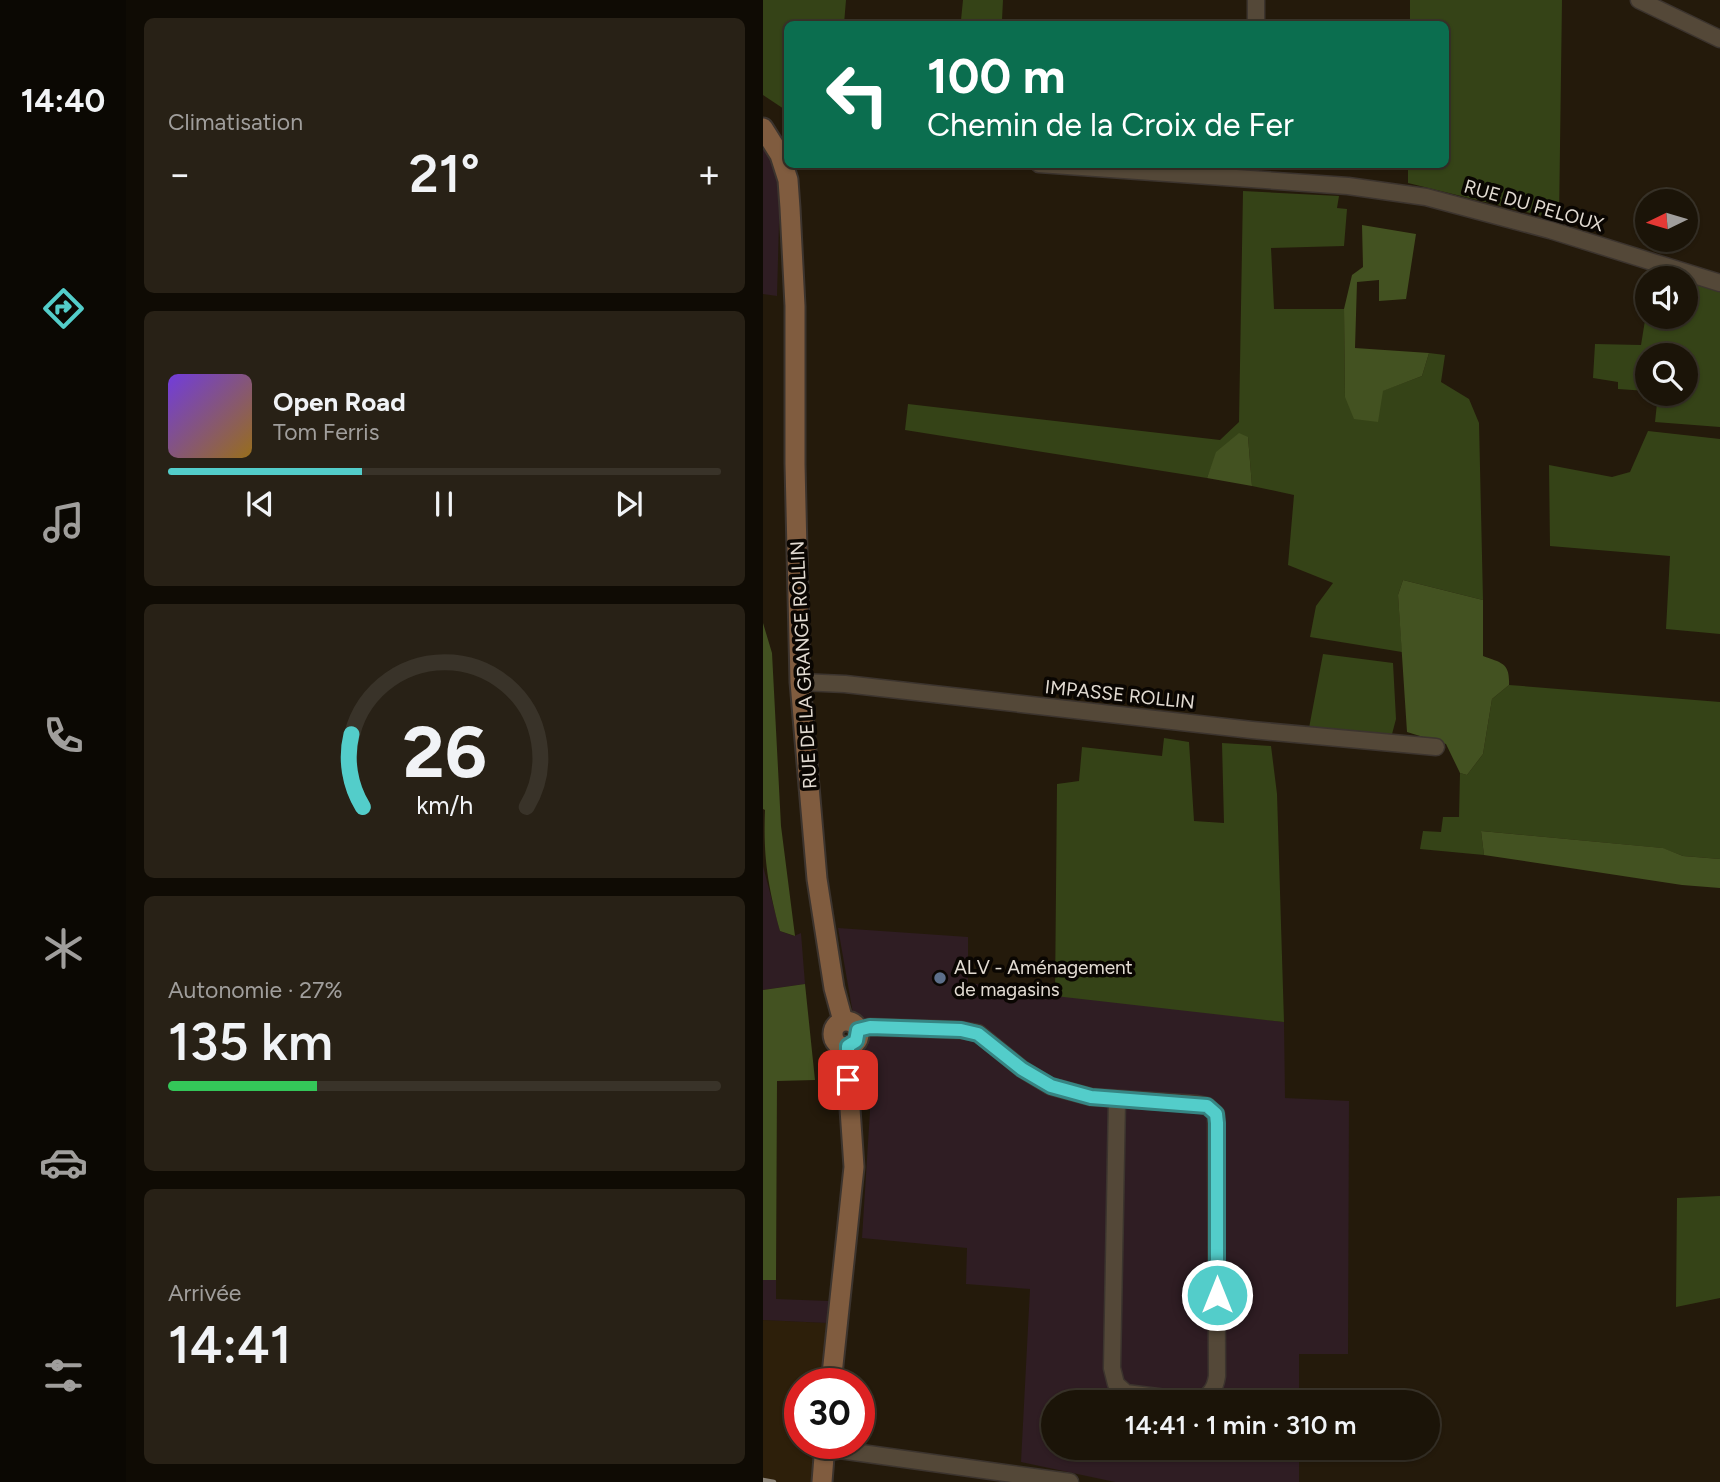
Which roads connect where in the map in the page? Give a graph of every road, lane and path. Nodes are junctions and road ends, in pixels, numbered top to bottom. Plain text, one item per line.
1 (1256, 0) edge
2 (1639, 0) edge
3 (1256, 21) edge
4 (1720, 39) edge
5 (763, 111) edge
6 (763, 128) edge
7 (784, 140) edge
8 (784, 150) edge
9 (788, 168) edge
10 (1146, 168) edge
11 (1252, 172) edge
12 (1720, 283) edge
13 (800, 682) junction
14 (1436, 747) dead end
15 (850, 1032) junction
16 (1117, 1100) junction
17 (833, 1368) edge
18 (1123, 1390) edge
19 (1213, 1390) edge
20 (875, 1453) edge
21 (824, 1459) edge
22 (823, 1477) edge
23 (1070, 1482) edge

1 - 3 street
2 - 4 street
5 - 7 main road
6 - 8 main road
9 - 13 main road, RUE DE LA GRANGE ROLLIN
10 - 11 street, RUE DU PELOUX
11 - 12 street, RUE DU PELOUX
13 - 14 street, IMPASSE ROLLIN
13 - 15 main road, RUE DE LA GRANGE ROLLIN
15 - 16 street
15 - 17 main road, RUE DE LA GRANGE ROLLIN
16 - 18 street
16 - 19 street
20 - 23 street
21 - 22 main road

